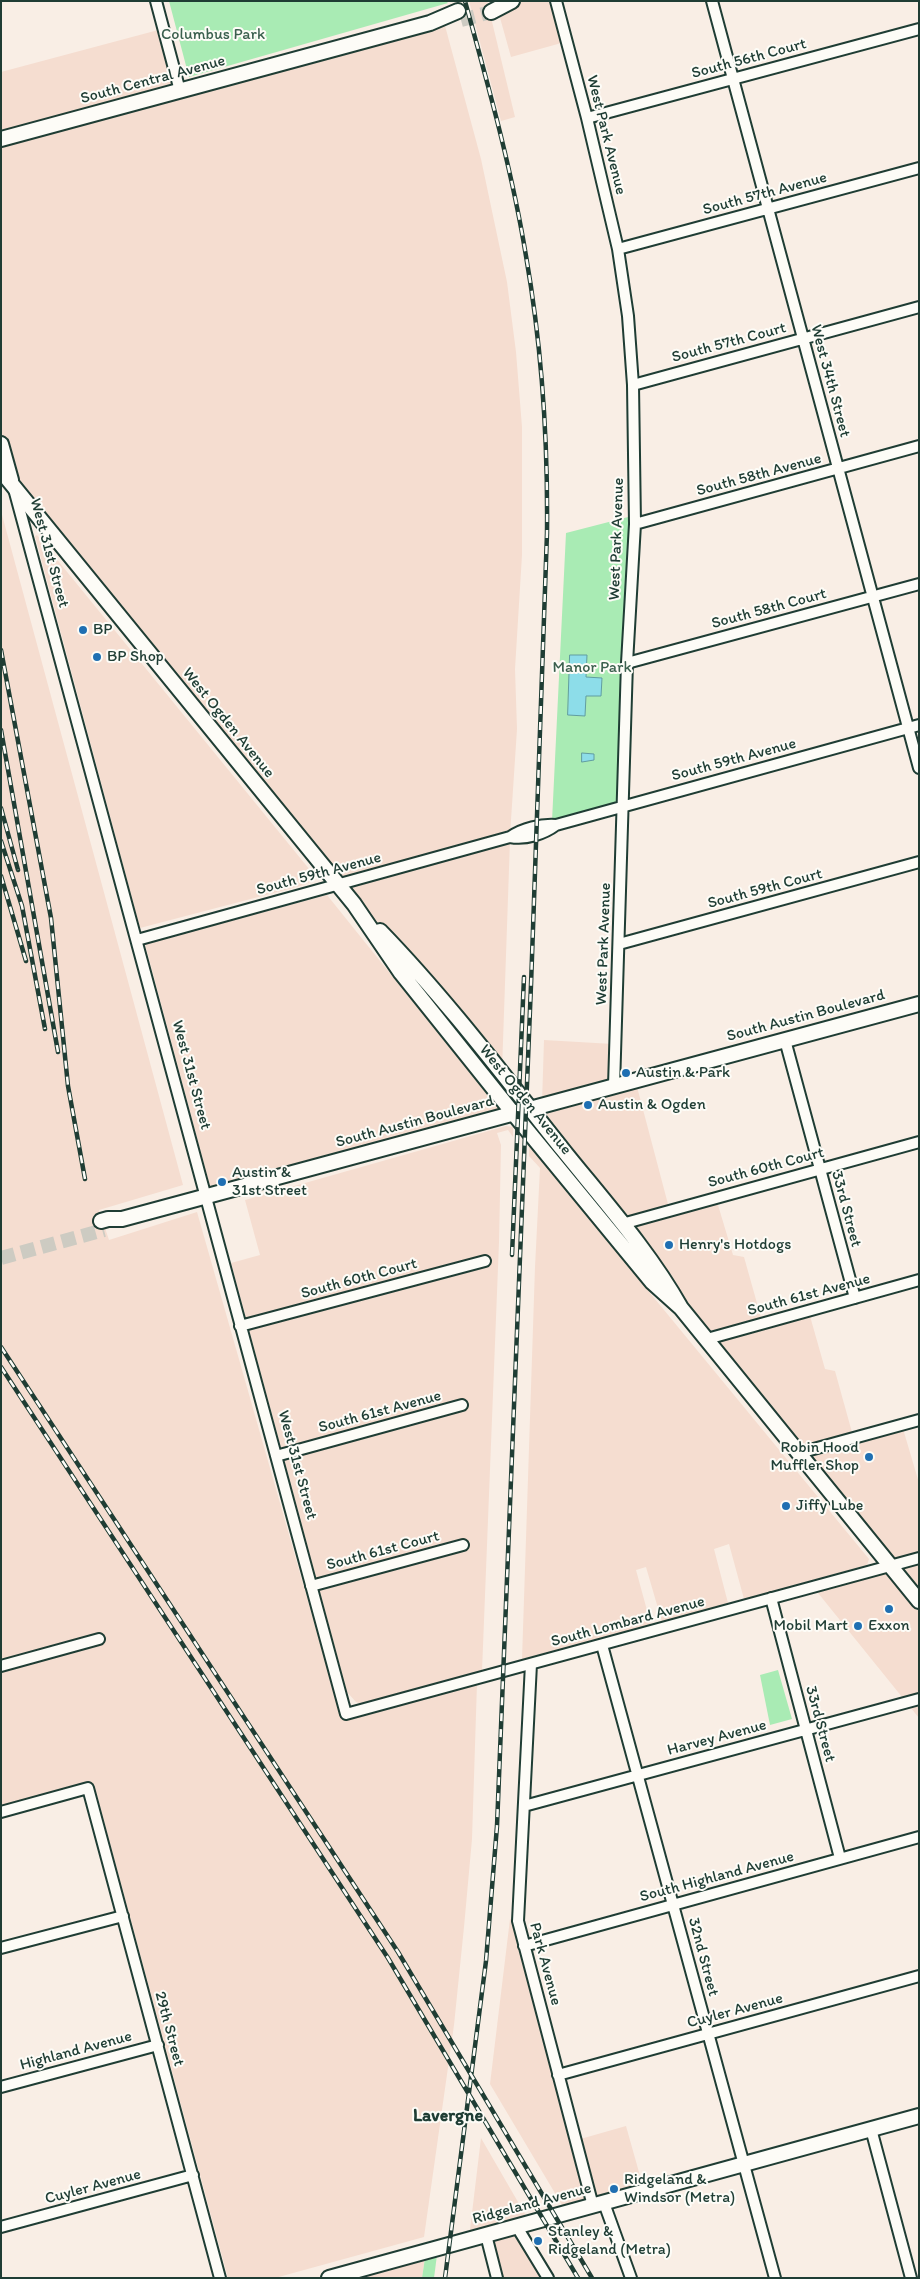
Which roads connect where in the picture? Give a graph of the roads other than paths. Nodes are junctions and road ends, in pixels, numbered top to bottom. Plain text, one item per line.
1 (156, 1) edge
2 (505, 1) edge
3 (512, 1) edge
4 (556, 1) edge
5 (712, 1) edge
6 (460, 15) tunnel mouth
7 (919, 29) edge
8 (732, 79) junction
9 (180, 90) junction
10 (587, 118) junction
11 (1, 139) edge
12 (919, 168) edge
13 (768, 209) junction
14 (618, 248) junction
15 (919, 307) edge
16 (803, 339) junction
17 (633, 385) junction
18 (1, 444) edge
19 (919, 446) edge
20 (838, 469) junction
21 (1, 471) edge
22 (13, 485) junction
23 (636, 524) junction
24 (919, 584) edge
25 (872, 596) junction
26 (627, 663) junction
27 (919, 725) edge
28 (908, 728) junction
29 (919, 768) edge
30 (623, 806) junction
31 (919, 862) edge
32 (338, 884) junction
33 (354, 904) junction
34 (137, 940) junction
35 (619, 944) junction
36 (919, 1004) edge
37 (785, 1040) junction
38 (614, 1086) junction
39 (530, 1109) junction
40 (513, 1113) junction
41 (919, 1142) edge
42 (820, 1169) junction
43 (205, 1197) junction
44 (622, 1224) junction
45 (103, 1225) tunnel mouth
46 (485, 1261) dead end
47 (919, 1280) edge
48 (855, 1298) junction
49 (682, 1308) junction
50 (240, 1326) junction
51 (706, 1339) junction
52 (462, 1405) dead end
53 (919, 1420) edge
54 (799, 1453) junction
55 (276, 1456) junction
56 (463, 1545) dead end
57 (919, 1558) edge
58 (890, 1566) junction
59 (312, 1586) junction
60 (771, 1598) junction
61 (919, 1601) edge
62 (98, 1639) dead end
63 (602, 1644) junction
64 (531, 1664) junction
65 (1, 1666) edge
66 (919, 1699) edge
67 (346, 1714) joint
68 (806, 1730) junction
69 (638, 1775) junction
70 (524, 1806) junction
71 (1, 1812) edge
72 (919, 1837) edge
73 (840, 1858) junction
74 (673, 1904) junction
75 (123, 1916) junction
76 (524, 1946) junction
77 (1, 1948) edge
78 (919, 1976) edge
79 (708, 2034) junction
80 (158, 2045) junction
81 (558, 2075) junction
82 (1, 2087) edge
83 (919, 2116) edge
84 (870, 2130) junction
85 (744, 2164) junction
86 (193, 2175) junction
87 (599, 2204) junction
88 (1, 2227) edge
89 (517, 2227) junction
90 (486, 2235) junction
91 (220, 2278) edge
92 (329, 2278) edge
93 (497, 2278) edge
94 (548, 2278) edge
95 (631, 2278) edge
96 (775, 2278) edge
97 (910, 2278) edge

1 - 9 street
2 - 3 main road
4 - 10 street, West Park Avenue
5 - 8 street, West 34th Street
6 - 9 main road, South Central Avenue
7 - 8 street, South 56th Court
8 - 10 street, South 56th Court
8 - 13 street, West 34th Street
9 - 11 main road, South Central Avenue
10 - 14 street, West Park Avenue
12 - 13 street, South 57th Avenue
13 - 14 street, South 57th Avenue
13 - 16 street, West 34th Street
14 - 17 street, West Park Avenue
15 - 16 street, South 57th Court
16 - 17 street, South 57th Court
16 - 20 street, West 34th Street
17 - 23 street, West Park Avenue
18 - 22 main road, West 31st Street
19 - 20 street, South 58th Avenue
20 - 23 street, South 58th Avenue
20 - 25 street, West 34th Street
21 - 22 main road, West Ogden Avenue
22 - 32 main road, West Ogden Avenue
22 - 34 street, West 31st Street
23 - 26 street, West Park Avenue
24 - 25 street, South 58th Court
25 - 26 street, South 58th Court
25 - 28 street, West 34th Street
26 - 30 street, West Park Avenue
27 - 28 street, South 59th Avenue
28 - 29 street, West 34th Street
28 - 30 street, South 59th Avenue
30 - 32 street, South 59th Avenue
30 - 35 street, West Park Avenue
31 - 35 street, South 59th Court
32 - 33 main road, West Ogden Avenue
32 - 34 street, South 59th Avenue
33 - 39 main road, West Ogden Avenue
33 - 40 main road, West Ogden Avenue
34 - 43 street, West 31st Street
35 - 38 street, West Park Avenue
36 - 37 main road, South Austin Boulevard
37 - 38 main road, South Austin Boulevard
37 - 42 street, 33rd Street
38 - 39 main road, South Austin Boulevard
39 - 40 main road, South Austin Boulevard
39 - 44 main road, West Ogden Avenue
40 - 43 main road, South Austin Boulevard
40 - 49 main road, West Ogden Avenue
41 - 42 street, South 60th Court
42 - 44 street, South 60th Court
42 - 48 street, 33rd Street
43 - 45 main road, South Austin Boulevard
43 - 50 street, West 31st Street
44 - 49 main road, West Ogden Avenue
46 - 50 street, South 60th Court
47 - 48 street, South 61st Avenue
48 - 51 street, South 61st Avenue
49 - 51 main road, West Ogden Avenue
50 - 55 street, West 31st Street
51 - 54 main road, West Ogden Avenue
52 - 55 street, South 61st Avenue
53 - 54 street
54 - 58 main road, West Ogden Avenue
55 - 59 street, West 31st Street
56 - 59 street, South 61st Court
57 - 58 street, South Lombard Avenue
58 - 60 street, South Lombard Avenue
58 - 61 main road, West Ogden Avenue
59 - 67 street, West 31st Street
60 - 63 street, South Lombard Avenue
60 - 68 street, 33rd Street
62 - 65 street
63 - 64 street, South Lombard Avenue
63 - 69 street, 32nd Street
64 - 67 street, South Lombard Avenue
64 - 70 street, Park Avenue
66 - 68 street, Harvey Avenue
68 - 69 street, Harvey Avenue
68 - 73 street, 33rd Street
69 - 70 street, Harvey Avenue
69 - 74 street, 32nd Street
70 - 76 street, Park Avenue
71 - 75 street, 29th Street
72 - 73 street, South Highland Avenue
73 - 74 street, South Highland Avenue
74 - 76 street, South Highland Avenue
74 - 79 street, 32nd Street
75 - 77 street
75 - 80 street, 29th Street
76 - 81 street, Park Avenue
78 - 79 street, Cuyler Avenue
79 - 81 street, Cuyler Avenue
79 - 85 street, 32nd Street
80 - 82 street, Highland Avenue
80 - 86 street, 29th Street
81 - 87 street, Park Avenue
83 - 84 main road, Ridgeland Avenue
84 - 85 main road, Ridgeland Avenue
84 - 97 street
85 - 87 main road, Ridgeland Avenue
85 - 96 street, 32nd Street
86 - 88 street, Cuyler Avenue
86 - 91 street, 29th Street
87 - 89 main road, Ridgeland Avenue
87 - 95 street, Park Avenue
89 - 90 main road, Ridgeland Avenue
89 - 94 street
90 - 92 main road, Ridgeland Avenue
90 - 93 street

